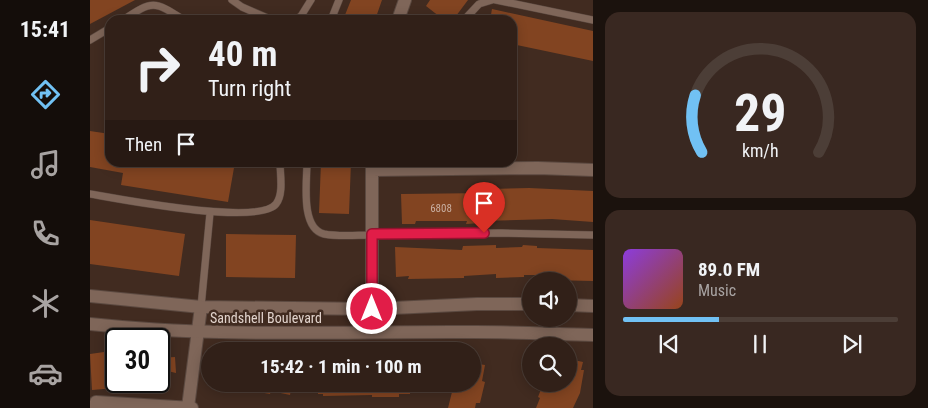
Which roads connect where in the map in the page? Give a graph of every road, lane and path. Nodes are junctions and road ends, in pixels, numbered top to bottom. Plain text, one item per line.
1 (232, 0) edge
2 (311, 0) edge
3 (338, 0) edge
4 (405, 0) edge
5 (492, 0) edge
6 (496, 0) edge
7 (130, 15) edge
8 (176, 15) edge
9 (262, 15) edge
10 (302, 15) edge
11 (333, 15) edge
12 (400, 15) edge
13 (469, 15) edge
14 (593, 20) edge
15 (105, 31) edge
16 (90, 40) edge
17 (280, 167) edge
18 (307, 167) edge
19 (372, 167) edge
20 (504, 167) edge
21 (593, 170) edge
22 (90, 194) edge
23 (210, 213) junction
24 (372, 235) junction
25 (593, 235) edge
26 (90, 296) edge
27 (522, 304) edge
28 (577, 305) edge
29 (593, 306) edge
30 (201, 307) junction
31 (372, 309) junction
32 (90, 324) edge
33 (197, 332) junction
34 (593, 335) edge
35 (94, 404) edge
36 (190, 408) edge

1 - 9 lane
2 - 10 lane
3 - 11 lane
4 - 12 street
5 - 13 lane
6 - 14 lane
7 - 8 lane
15 - 16 lane
17 - 23 lane
18 - 24 lane
19 - 24 street
20 - 21 street
22 - 23 lane
23 - 30 lane
24 - 25 lane
24 - 31 street
26 - 30 street, Sandshell Boulevard
27 - 31 street, Sandshell Boulevard
28 - 29 street
30 - 31 street, Sandshell Boulevard
30 - 33 street
32 - 33 street, Sandshell Boulevard
33 - 34 street, Sandshell Boulevard
33 - 36 street
35 - 36 street

